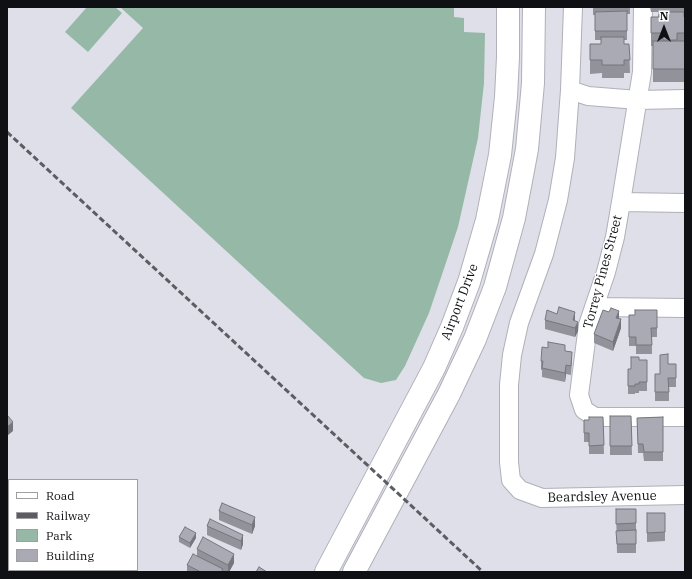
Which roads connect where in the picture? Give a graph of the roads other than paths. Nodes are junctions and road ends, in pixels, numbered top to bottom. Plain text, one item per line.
1 (508, 7) edge
2 (534, 7) edge
3 (573, 7) edge
4 (643, 7) edge
5 (570, 90) junction
6 (685, 99) edge
7 (638, 100) junction
8 (622, 202) junction
9 (685, 202) edge
10 (595, 307) junction
11 (685, 308) edge
12 (685, 417) edge
13 (685, 495) edge
14 (326, 572) edge
15 (354, 572) edge

1 - 14 main road, Airport Drive
2 - 15 main road, Airport Drive
3 - 5 street
4 - 7 street, Torrey Pines Street
5 - 7 street
5 - 13 street, Beardsley Avenue
6 - 7 street
7 - 8 street, Torrey Pines Street
8 - 9 street
8 - 10 street, Torrey Pines Street
10 - 11 street
10 - 12 street, Torrey Pines Street

